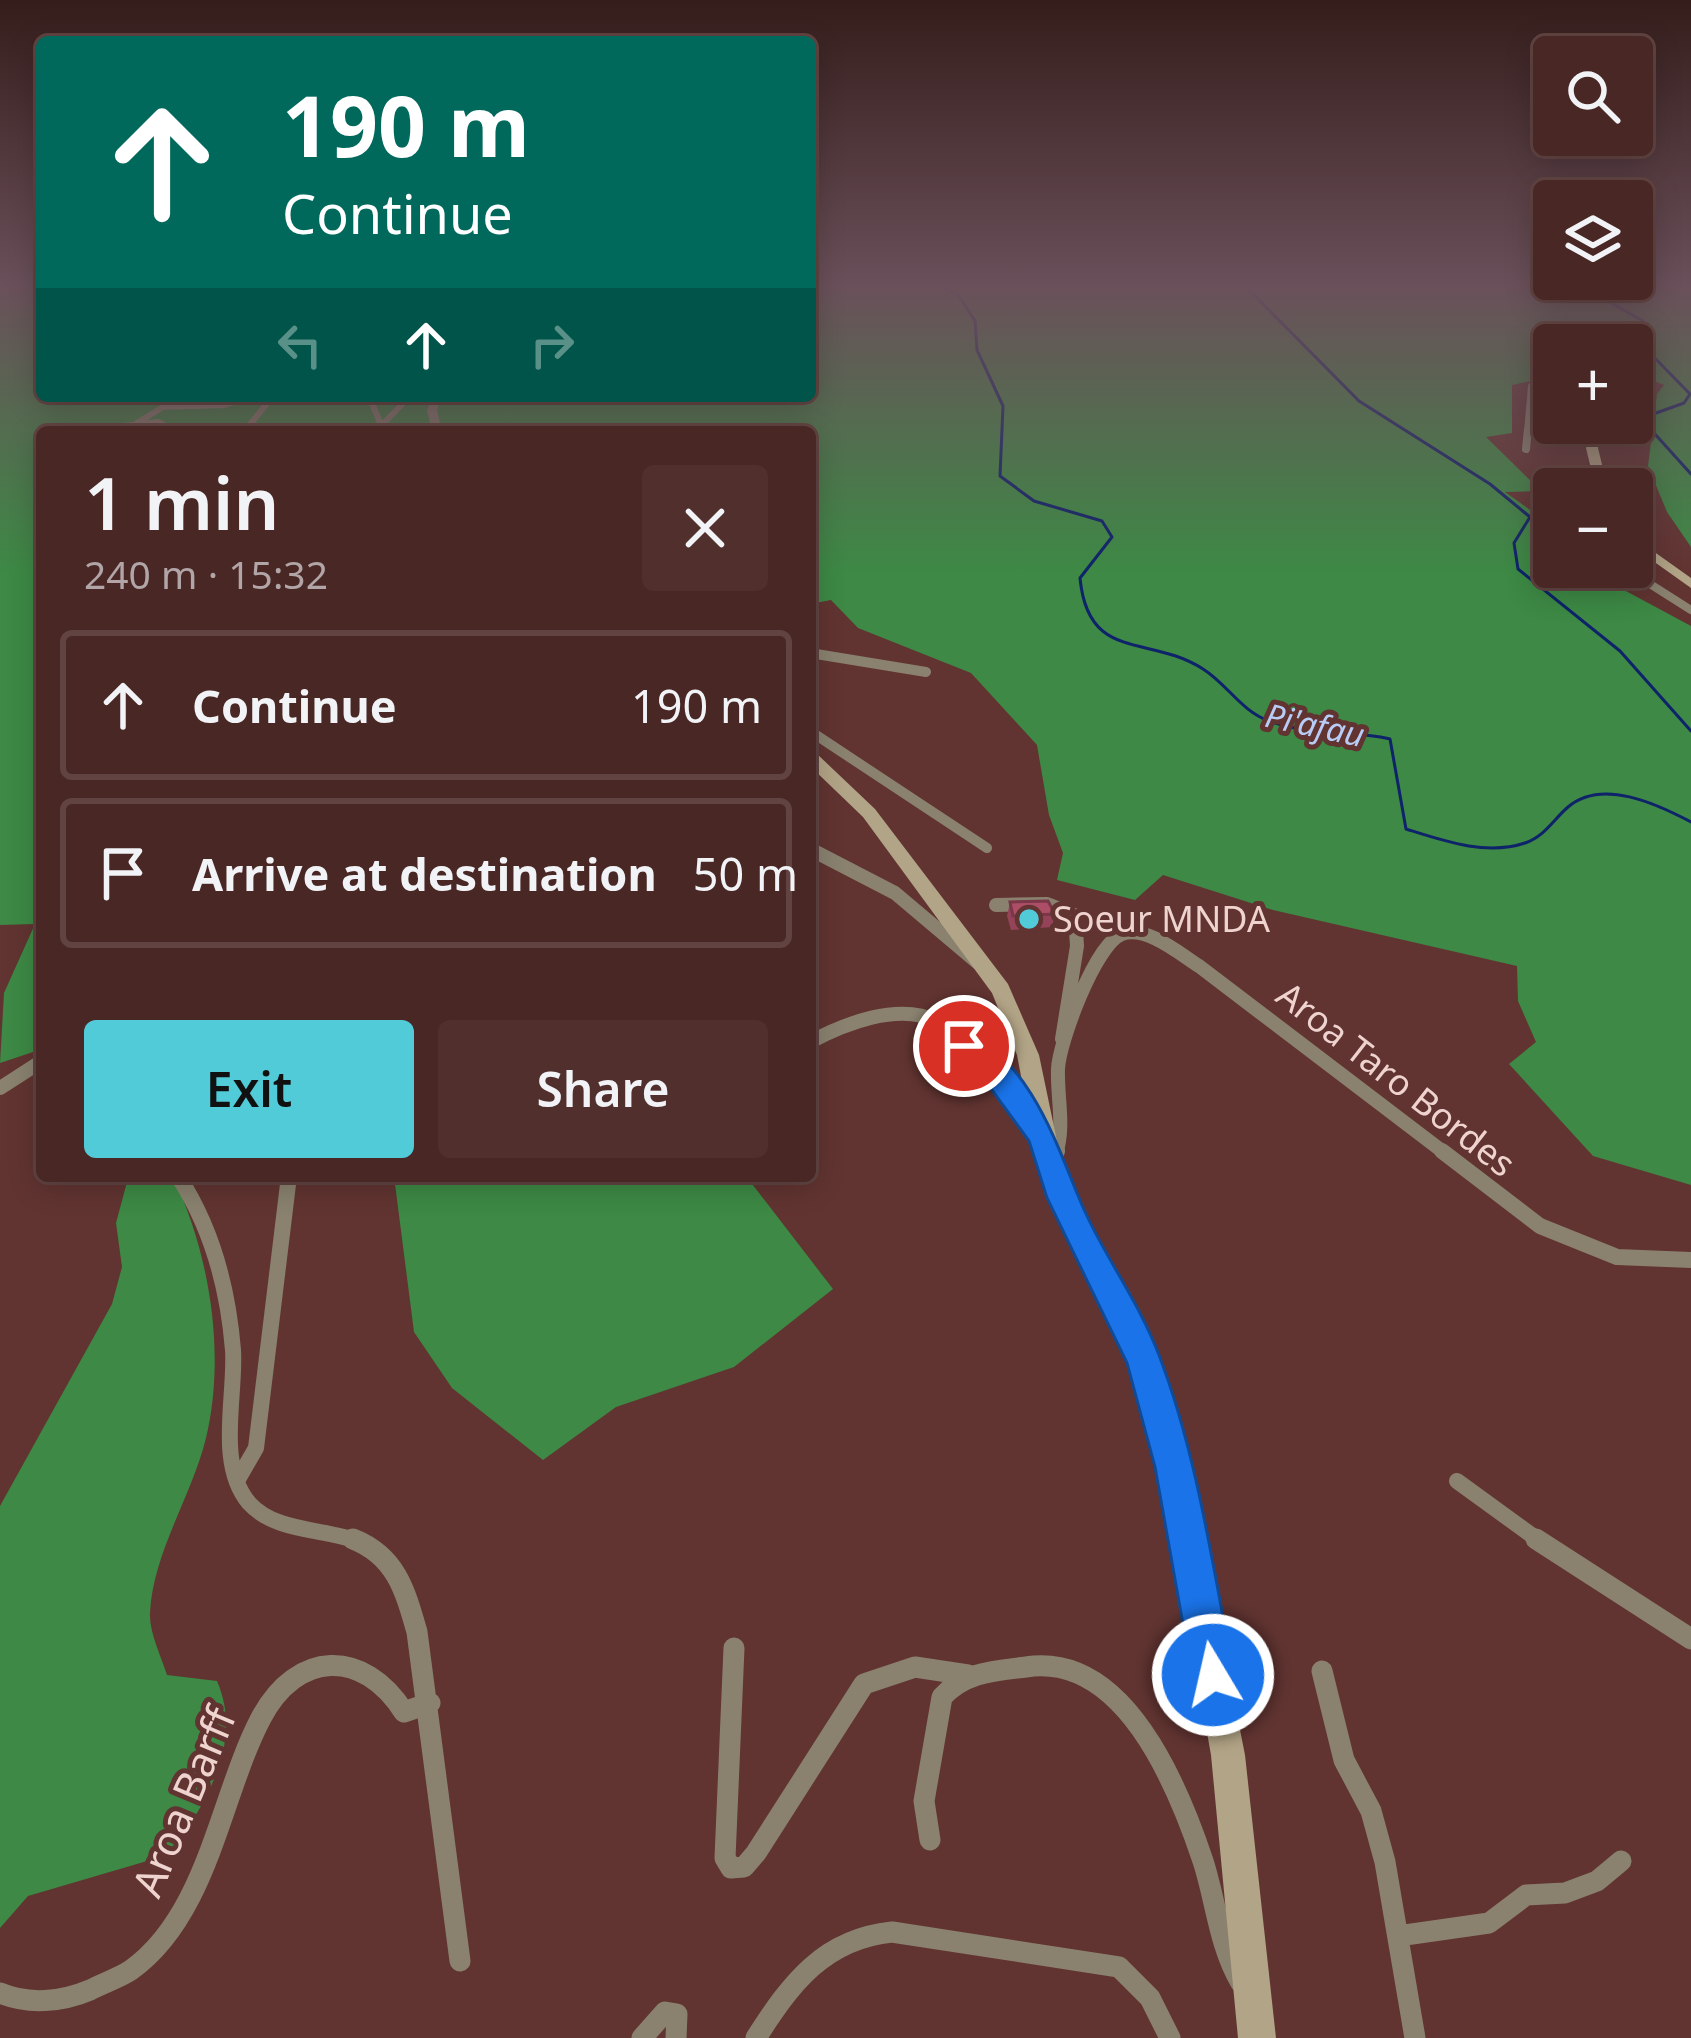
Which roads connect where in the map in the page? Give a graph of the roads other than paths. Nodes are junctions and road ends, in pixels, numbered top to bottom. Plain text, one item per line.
1 (1533, 386) edge
2 (207, 402) edge
3 (237, 402) edge
4 (268, 402) edge
5 (366, 402) edge
6 (405, 402) edge
7 (225, 405) junction
8 (137, 423) junction
9 (116, 426) edge
10 (220, 426) edge
11 (249, 426) edge
12 (382, 426) edge
13 (383, 426) edge
14 (1526, 448) dead end
15 (1653, 556) edge
16 (1691, 584) edge
17 (1653, 585) edge
18 (1691, 610) edge
19 (816, 654) edge
20 (926, 672) dead end
21 (816, 753) edge
22 (816, 754) edge
23 (987, 848) dead end
24 (816, 852) edge
25 (996, 905) dead end
26 (987, 968) junction
27 (816, 1039) edge
28 (1062, 1040) junction
29 (36, 1064) edge
30 (0, 1088) edge
31 (1042, 1136) junction
32 (1050, 1166) junction
33 (181, 1182) edge
34 (288, 1182) edge
35 (1691, 1260) edge
36 (237, 1480) junction
37 (1457, 1481) dead end
38 (1691, 1640) edge
39 (734, 1648) dead end
40 (1322, 1671) dead end
41 (968, 1675) junction
42 (430, 1703) junction
43 (930, 1840) dead end
44 (1621, 1861) dead end
45 (1398, 1936) junction
46 (460, 1961) dead end
47 (0, 1993) edge
48 (1253, 2002) junction
49 (642, 2038) edge
50 (676, 2038) edge
51 (755, 2038) edge
52 (1170, 2038) edge
53 (1257, 2038) edge
54 (1415, 2038) edge

1 - 14 street
2 - 7 street
3 - 7 street
4 - 11 street
5 - 12 street
6 - 13 street
7 - 8 street
8 - 9 street
8 - 10 street
15 - 16 main road
17 - 18 street
19 - 20 street
21 - 23 street
22 - 26 main road
24 - 26 street
25 - 28 street, Aroa Taro Bordes
26 - 31 main road
27 - 31 street
28 - 32 street, Aroa Taro Bordes
28 - 35 street, Aroa Taro Bordes
29 - 30 street
31 - 32 main road
32 - 48 main road
33 - 36 street
34 - 36 street
36 - 42 street
37 - 38 street
39 - 41 street
40 - 45 street
41 - 43 street
41 - 48 street
42 - 46 street
42 - 47 street, Aroa Barff
44 - 45 street
45 - 54 street
48 - 53 main road
49 - 50 street
51 - 52 street

